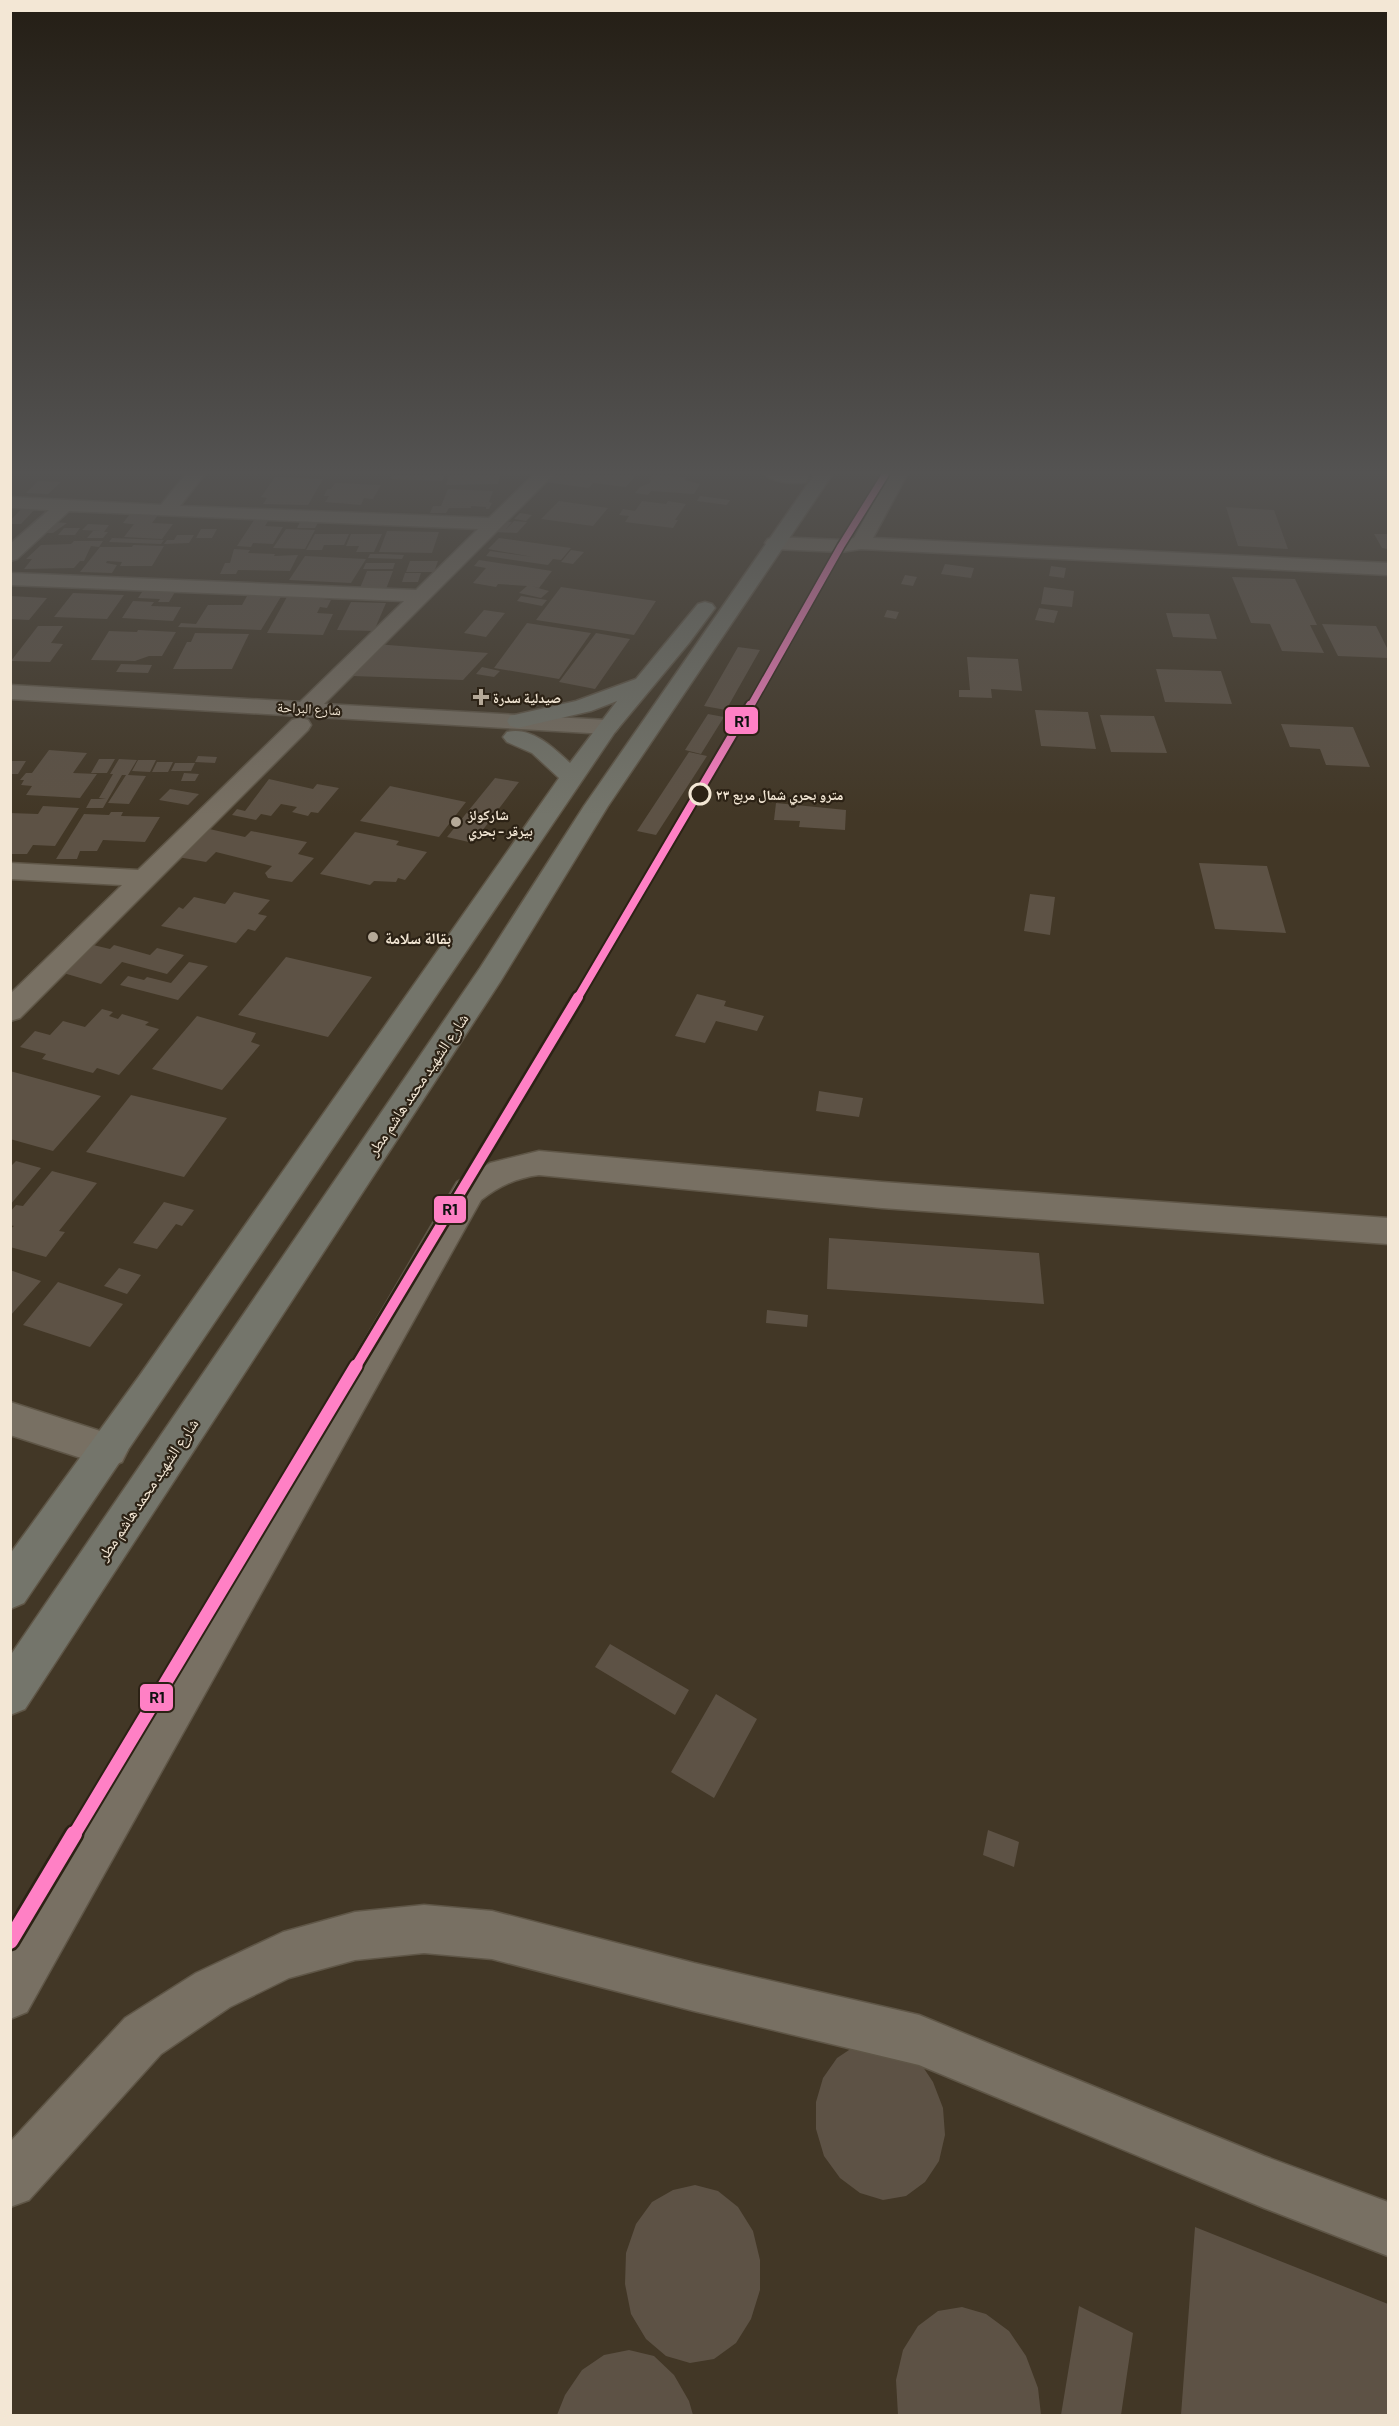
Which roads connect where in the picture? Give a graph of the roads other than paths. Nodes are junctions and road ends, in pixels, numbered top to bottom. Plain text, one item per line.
1 (232, 588) edge
2 (428, 588) edge
3 (719, 588) edge
4 (744, 588) edge
5 (420, 596) junction
6 (642, 685) junction
7 (10, 692) edge
8 (10, 711) edge
9 (303, 717) junction
10 (516, 729) junction
11 (602, 735) junction
12 (572, 777) junction
13 (10, 871) edge
14 (144, 878) junction
15 (10, 1011) edge
16 (1389, 1231) edge
17 (10, 1418) edge
18 (109, 1450) junction
19 (10, 1589) edge
20 (10, 1694) edge
21 (10, 1995) edge
22 (10, 2181) edge
23 (1389, 2229) edge

1 - 5 street
2 - 5 street
3 - 6 main road, شارع الشهيد محمد هاشم مطر
4 - 20 main road, شارع الشهيد محمد هاشم مطر
5 - 9 street
6 - 10 main road
6 - 11 main road, شارع الشهيد محمد هاشم مطر
7 - 9 street, شارع البراحة
8 - 9 street, شارع البراحة
9 - 10 street, شارع البراحة
9 - 14 street
10 - 11 street, شارع البراحة
10 - 12 main road
11 - 12 main road, شارع الشهيد محمد هاشم مطر
12 - 18 main road, شارع الشهيد محمد هاشم مطر
13 - 14 street
14 - 15 street
16 - 21 street
17 - 18 street
18 - 19 main road, شارع الشهيد محمد هاشم مطر
22 - 23 street

